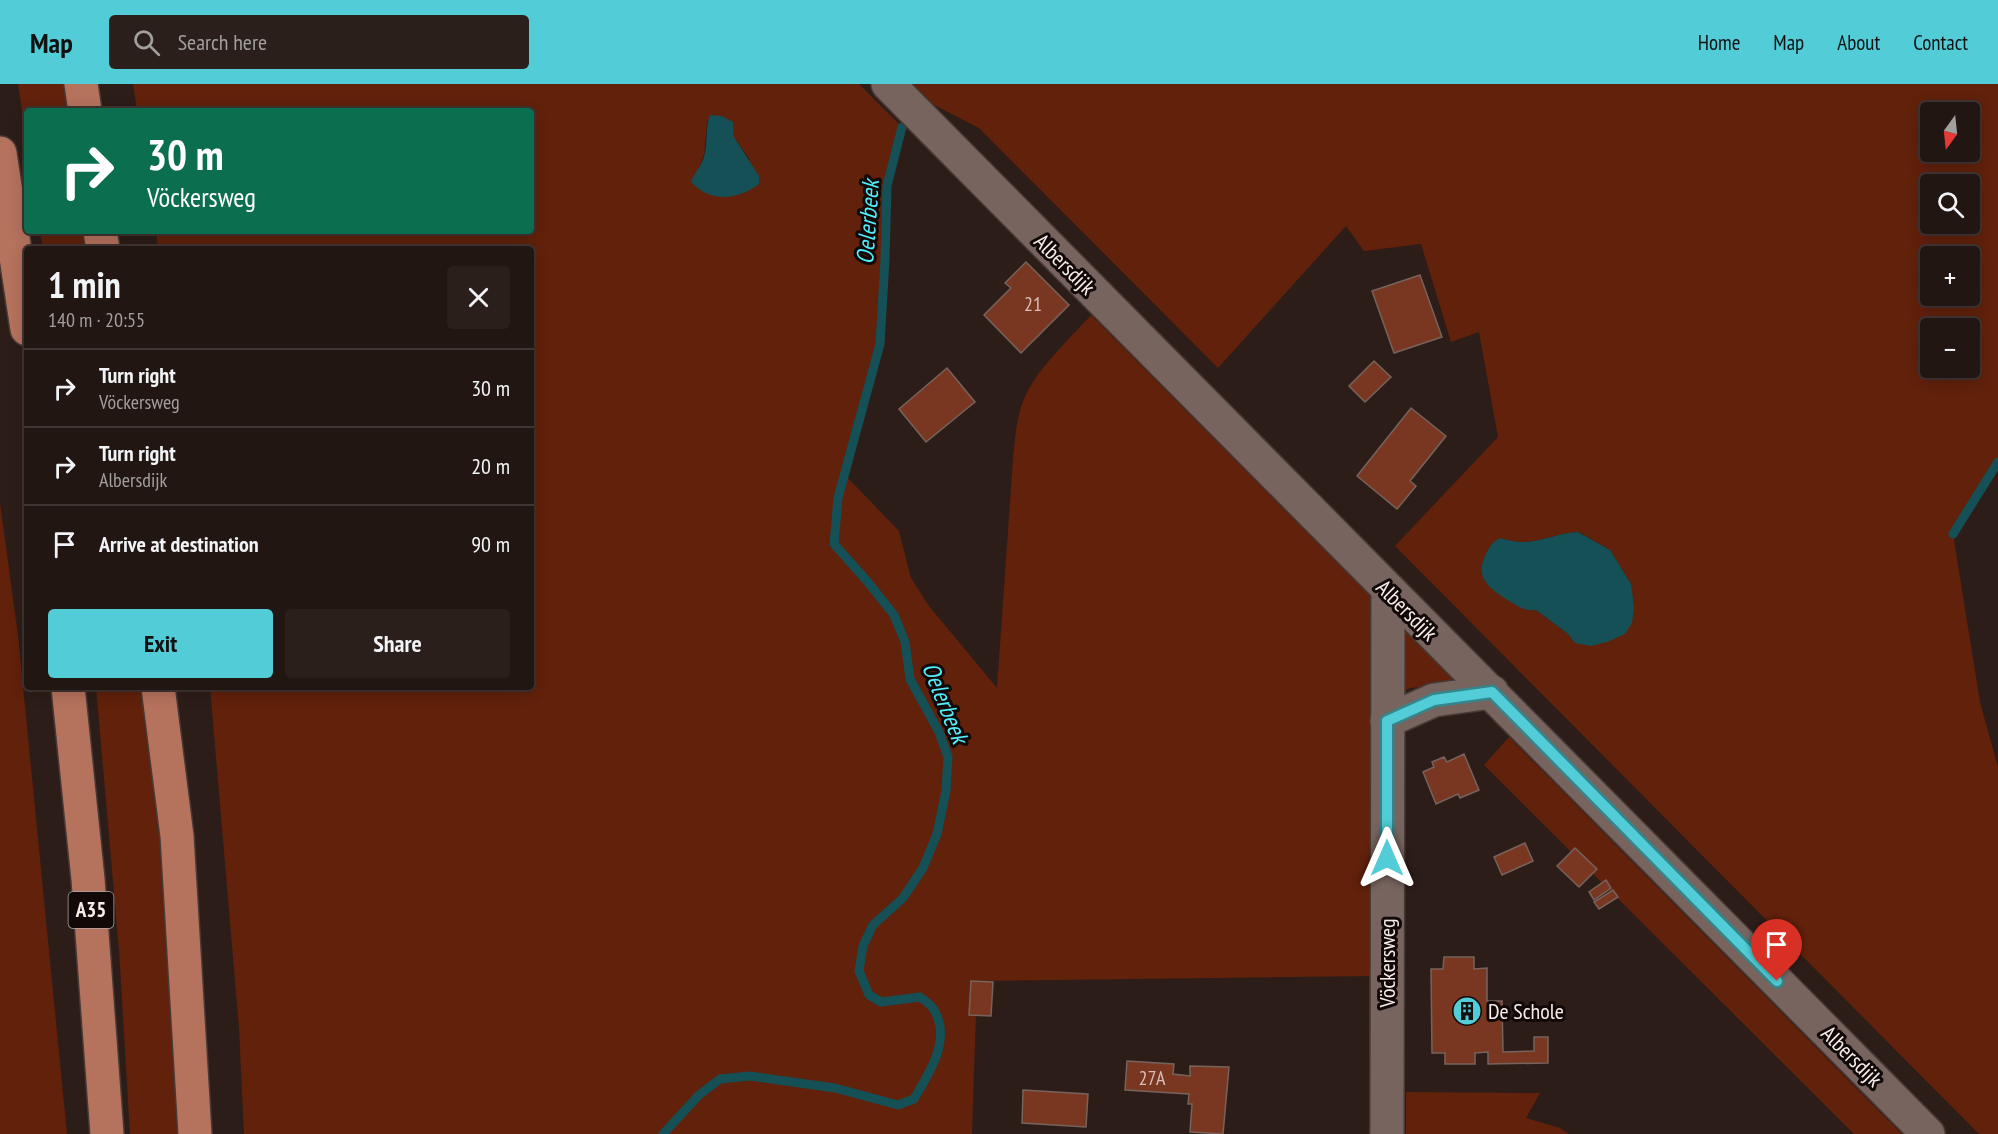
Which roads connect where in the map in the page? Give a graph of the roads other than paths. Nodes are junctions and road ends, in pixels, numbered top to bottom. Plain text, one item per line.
1 (81, 84) edge
2 (888, 84) edge
3 (85, 108) edge
4 (0, 153) edge
5 (24, 309) edge
6 (1388, 590) junction
7 (68, 690) edge
8 (158, 690) edge
9 (1492, 692) junction
10 (1387, 721) junction
11 (107, 1134) edge
12 (195, 1134) edge
13 (1387, 1134) edge
14 (1928, 1134) edge

1 - 3 highway
2 - 6 street, Albersdijk
4 - 5 highway
6 - 9 street, Albersdijk
6 - 10 street, Vöckersweg
7 - 11 highway, A35
8 - 12 highway
9 - 10 street
9 - 14 street, Albersdijk
10 - 13 street, Vöckersweg

